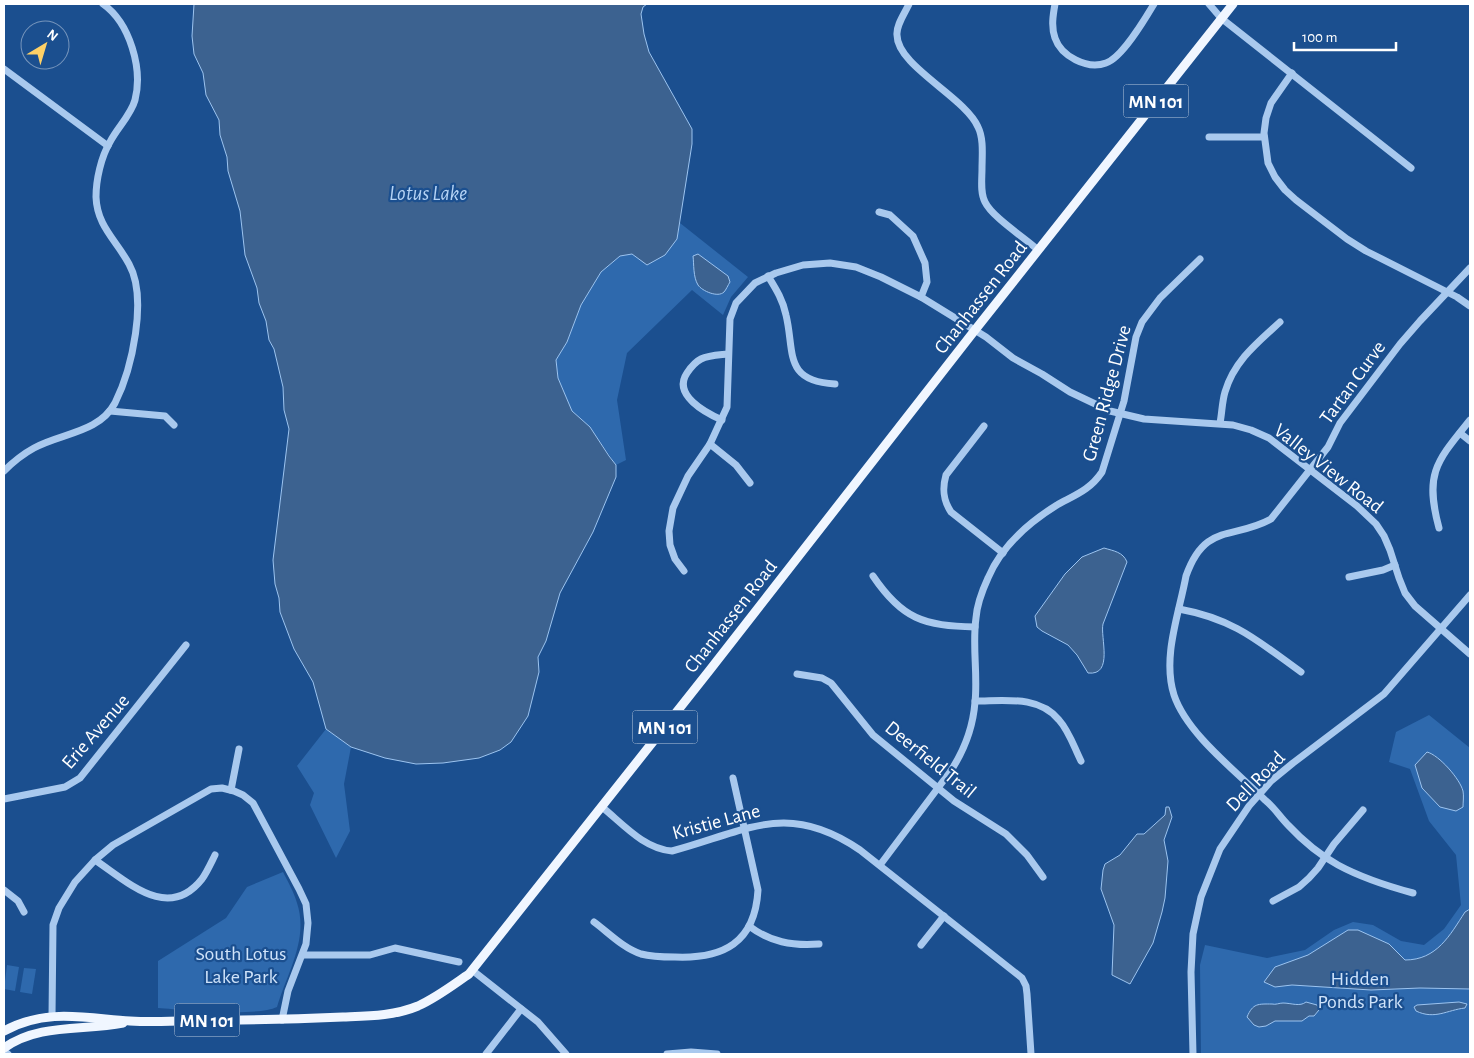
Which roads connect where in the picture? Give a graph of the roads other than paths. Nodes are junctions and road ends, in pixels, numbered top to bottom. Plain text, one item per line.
1 (103, 4) edge
2 (909, 4) edge
3 (1055, 4) edge
4 (1154, 4) edge
5 (1209, 4) edge
6 (1233, 4) edge
7 (1221, 18) junction
8 (4, 69) edge
9 (1292, 73) junction
10 (1209, 137) dead end
11 (1264, 137) junction
12 (108, 146) junction
13 (1412, 168) dead end
14 (879, 212) dead end
15 (1038, 250) junction
16 (1200, 259) dead end
17 (1470, 268) edge
18 (768, 276) junction
19 (1447, 293) junction
20 (921, 297) junction
21 (1470, 306) edge
22 (1280, 322) dead end
23 (975, 330) junction
24 (728, 354) junction
25 (835, 384) dead end
26 (110, 411) junction
27 (1120, 414) junction
28 (722, 420) junction
29 (1470, 420) edge
30 (1220, 423) junction
31 (174, 425) dead end
32 (984, 426) dead end
33 (1460, 433) junction
34 (1470, 442) edge
35 (710, 444) junction
36 (1310, 469) junction
37 (4, 471) edge
38 (750, 483) dead end
39 (1439, 528) dead end
40 (1003, 552) junction
41 (1395, 565) junction
42 (684, 571) dead end
43 (873, 576) dead end
44 (1349, 577) dead end
45 (1470, 595) edge
46 (1179, 609) junction
47 (975, 628) junction
48 (1441, 629) junction
49 (186, 645) dead end
50 (1470, 654) edge
51 (1301, 672) dead end
52 (797, 674) dead end
53 (975, 701) junction
54 (239, 750) dead end
55 (1081, 761) dead end
56 (733, 778) dead end
57 (938, 788) junction
58 (231, 790) junction
59 (1259, 794) junction
60 (4, 799) edge
61 (602, 807) junction
62 (1363, 810) dead end
63 (745, 827) junction
64 (216, 855) dead end
65 (1326, 857) junction
66 (95, 860) junction
67 (880, 865) junction
68 (1043, 877) dead end
69 (4, 890) edge
70 (1413, 893) dead end
71 (1273, 901) dead end
72 (24, 912) dead end
73 (944, 916) junction
74 (594, 922) dead end
75 (749, 926) junction
76 (819, 944) dead end
77 (921, 945) dead end
78 (303, 955) junction
79 (459, 962) dead end
80 (472, 970) junction
81 (521, 1009) junction
82 (52, 1016) junction
83 (282, 1020) junction
84 (131, 1021) junction
85 (4, 1031) edge
86 (4, 1050) edge
87 (8, 1054) edge
88 (486, 1054) edge
89 (566, 1054) edge
90 (667, 1054) edge
91 (717, 1054) edge
92 (1031, 1054) edge
93 (1193, 1054) edge

1 - 12 street
2 - 15 street
3 - 4 street
5 - 7 street
6 - 7 main road, Chanhassen Road / MN 101
7 - 9 street
7 - 15 main road, Chanhassen Road / MN 101
8 - 12 street
9 - 11 street
9 - 13 street
10 - 11 street
11 - 19 street
12 - 26 street
14 - 20 street
15 - 23 main road, Chanhassen Road / MN 101
16 - 27 street, Green Ridge Drive
17 - 19 street, Tartan Curve
18 - 20 street, Valley View Road
18 - 24 street, Valley View Road
18 - 25 street
19 - 21 street
19 - 36 street, Tartan Curve
20 - 23 street, Valley View Road
22 - 30 street
23 - 27 street, Valley View Road
23 - 61 main road, Chanhassen Road / MN 101
24 - 28 street, Valley View Road
24 - 28 street
26 - 31 street
26 - 37 street
27 - 30 street, Valley View Road
27 - 40 street, Green Ridge Drive
28 - 35 street, Valley View Road
29 - 33 street
30 - 36 street, Valley View Road
32 - 40 street
33 - 34 street
33 - 39 street
35 - 38 street
35 - 42 street, Valley View Road
36 - 41 street, Valley View Road
36 - 46 street, Tartan Curve
40 - 47 street, Green Ridge Drive
41 - 44 street
41 - 48 street, Valley View Road
43 - 47 street
45 - 48 street, Dell Road
46 - 51 street
46 - 59 street, Tartan Curve
47 - 53 street, Green Ridge Drive
48 - 50 street, Valley View Road
48 - 59 street, Dell Road
49 - 60 street, Erie Avenue
52 - 57 street, Deerfield Trail
53 - 55 street
53 - 57 street, Green Ridge Drive
54 - 58 street
56 - 63 street
57 - 67 street, Green Ridge Drive
57 - 68 street, Deerfield Trail
58 - 66 street
58 - 78 street
59 - 65 street, Tartan Curve
59 - 93 street, Dell Road
61 - 63 street, Kristie Lane
61 - 80 main road, Chanhassen Road / MN 101
62 - 65 street
63 - 67 street, Kristie Lane
63 - 75 street
64 - 66 street
65 - 70 street, Tartan Curve
65 - 71 street
66 - 82 street
67 - 73 street, Kristie Lane
69 - 72 street
73 - 77 street
73 - 92 street, Kristie Lane
74 - 75 street
75 - 76 street
78 - 79 street
78 - 83 street
80 - 81 street
80 - 83 main road, Chanhassen Road / MN 101
81 - 88 street
81 - 89 street
82 - 84 main road, Chanhassen Road / MN 101
82 - 85 main road, Chanhassen Road / MN 101
83 - 84 main road, Chanhassen Road / MN 101
84 - 86 main road, Chanhassen Road / MN 101
86 - 87 street
90 - 91 street

